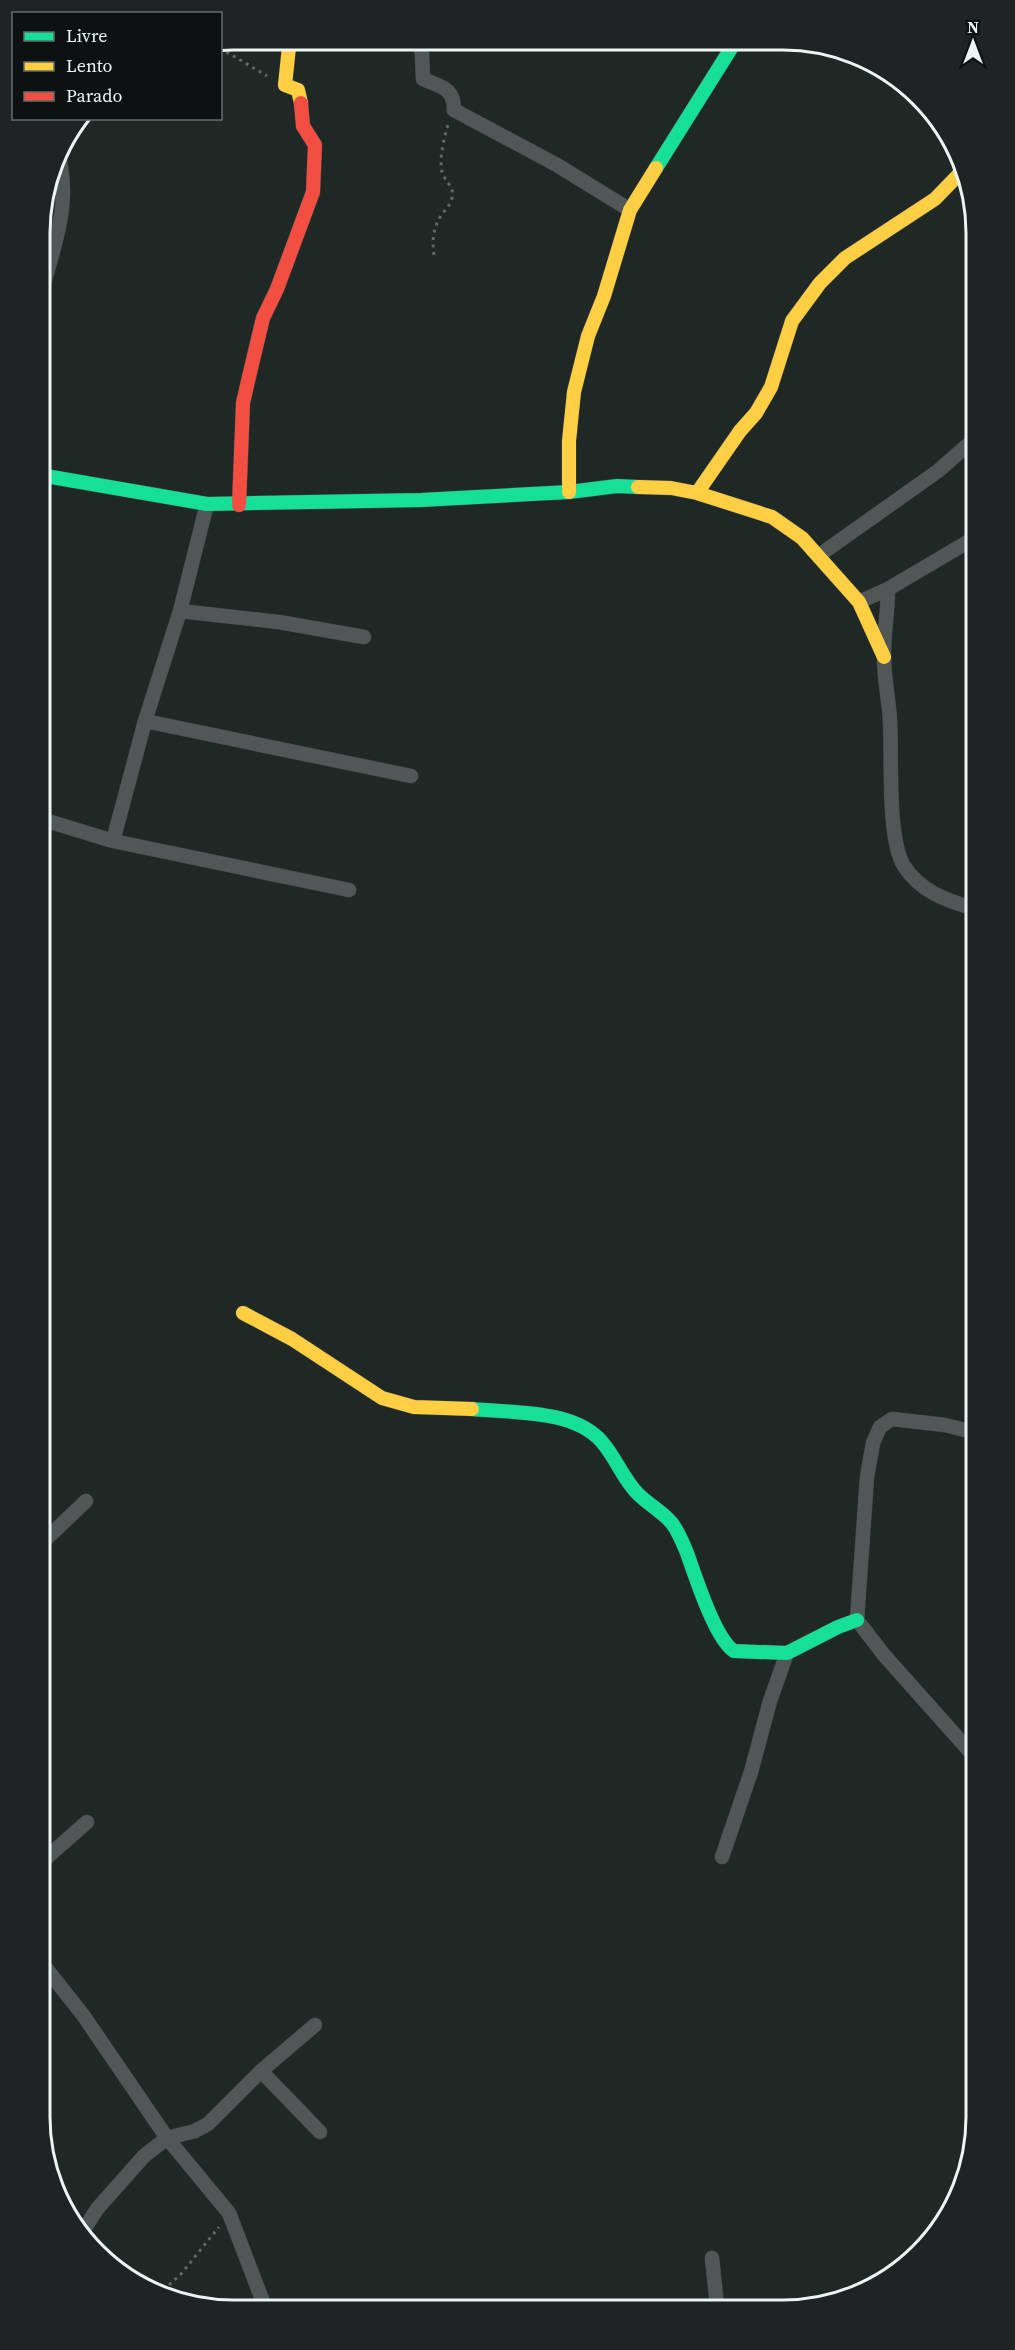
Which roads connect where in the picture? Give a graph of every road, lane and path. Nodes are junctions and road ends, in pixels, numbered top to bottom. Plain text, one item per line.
1 (223, 50) edge
2 (289, 50) edge
3 (421, 50) edge
4 (730, 50) edge
5 (285, 85) junction
6 (454, 110) junction
7 (61, 169) edge
8 (956, 177) edge
9 (630, 210) junction
10 (434, 255) dead end
11 (50, 261) edge
12 (966, 447) edge
13 (50, 477) edge
14 (569, 492) junction
15 (697, 493) junction
16 (207, 504) junction
17 (238, 505) junction
18 (966, 543) edge
19 (818, 556) junction
20 (888, 590) junction
21 (859, 602) junction
22 (180, 610) junction
23 (364, 637) dead end
24 (884, 657) junction
25 (145, 722) junction
26 (411, 776) dead end
27 (50, 822) edge
28 (113, 841) junction
29 (349, 891) dead end
30 (966, 906) edge
31 (243, 1312) dead end
32 (965, 1430) edge
33 (86, 1501) dead end
34 (50, 1535) edge
35 (857, 1620) junction
36 (787, 1653) junction
37 (965, 1746) edge
38 (87, 1822) dead end
39 (50, 1855) edge
40 (722, 1857) dead end
41 (50, 1973) edge
42 (315, 2025) dead end
43 (261, 2072) junction
44 (320, 2132) dead end
45 (167, 2138) junction
46 (229, 2213) junction
47 (86, 2227) edge
48 (712, 2258) dead end
49 (166, 2288) edge
50 (262, 2300) edge
51 (716, 2300) edge

1 - 5 path
2 - 5 street
3 - 6 street
4 - 9 street
5 - 17 street
6 - 9 street
6 - 10 path
7 - 11 street
8 - 15 street
9 - 14 street
12 - 19 street
13 - 16 street
14 - 15 street
14 - 17 street
15 - 19 street
16 - 17 street
16 - 22 street
18 - 20 street
19 - 21 street
20 - 21 street
20 - 24 street
21 - 24 street
22 - 23 street
22 - 25 street
24 - 30 street
25 - 26 street
25 - 28 street
27 - 28 street
28 - 29 street
31 - 36 street
32 - 35 street
33 - 34 street
35 - 36 street
35 - 37 street
36 - 40 street
38 - 39 street
41 - 45 street
42 - 43 street
43 - 44 street
43 - 45 street
45 - 46 street
45 - 47 street
46 - 49 path
46 - 50 street
48 - 51 street

